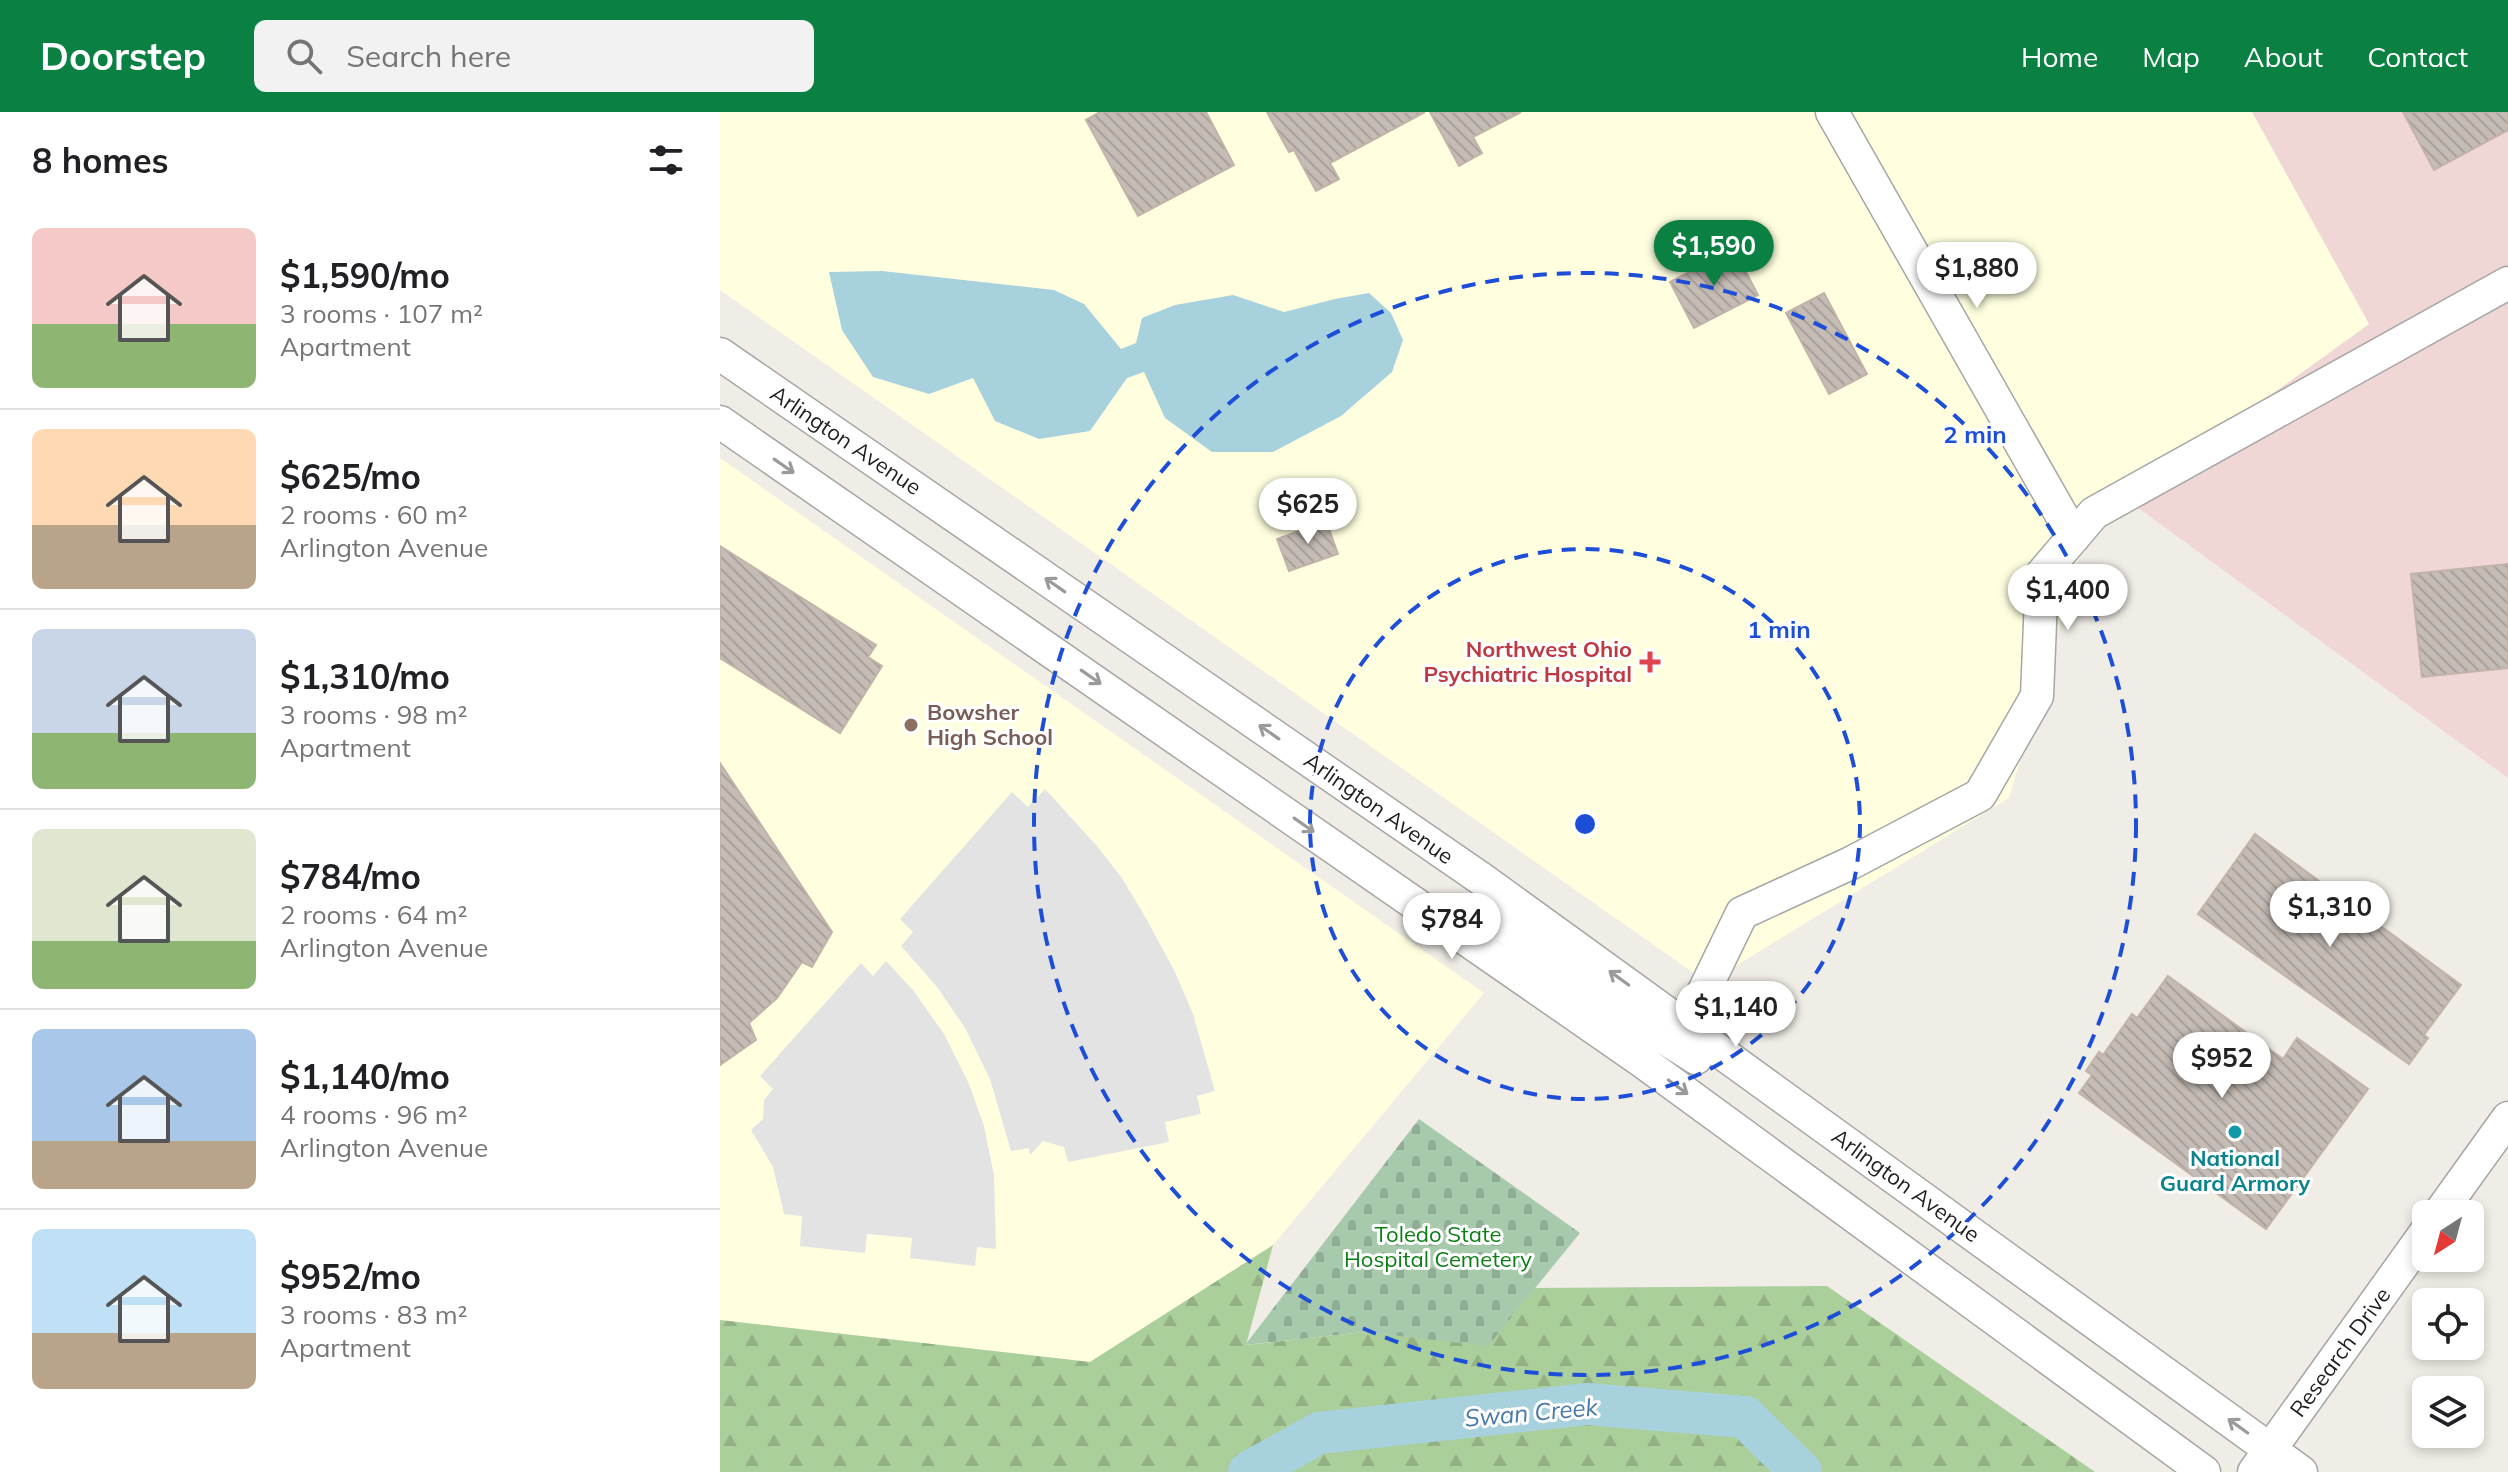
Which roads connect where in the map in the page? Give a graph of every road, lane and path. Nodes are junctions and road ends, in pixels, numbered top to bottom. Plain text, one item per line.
1 (1832, 112) edge
2 (2508, 283) edge
3 (720, 354) edge
4 (720, 422) edge
5 (2074, 537) junction
6 (1451, 927) junction
7 (1687, 1026) junction
8 (2508, 1118) edge
9 (2449, 1200) edge
10 (2412, 1252) edge
11 (2011, 1261) junction
12 (2262, 1461) edge
13 (2204, 1472) edge
14 (2301, 1472) edge

1 - 5 street
2 - 5 street
7 -> 3 street, Arlington Avenue
4 -> 6 street
5 - 7 street
6 - 11 street
6 -> 13 street
7 - 11 street, Arlington Avenue
8 - 9 street
10 - 12 street, Research Drive
12 -> 11 street, Arlington Avenue
12 - 14 street, Arlington Avenue

